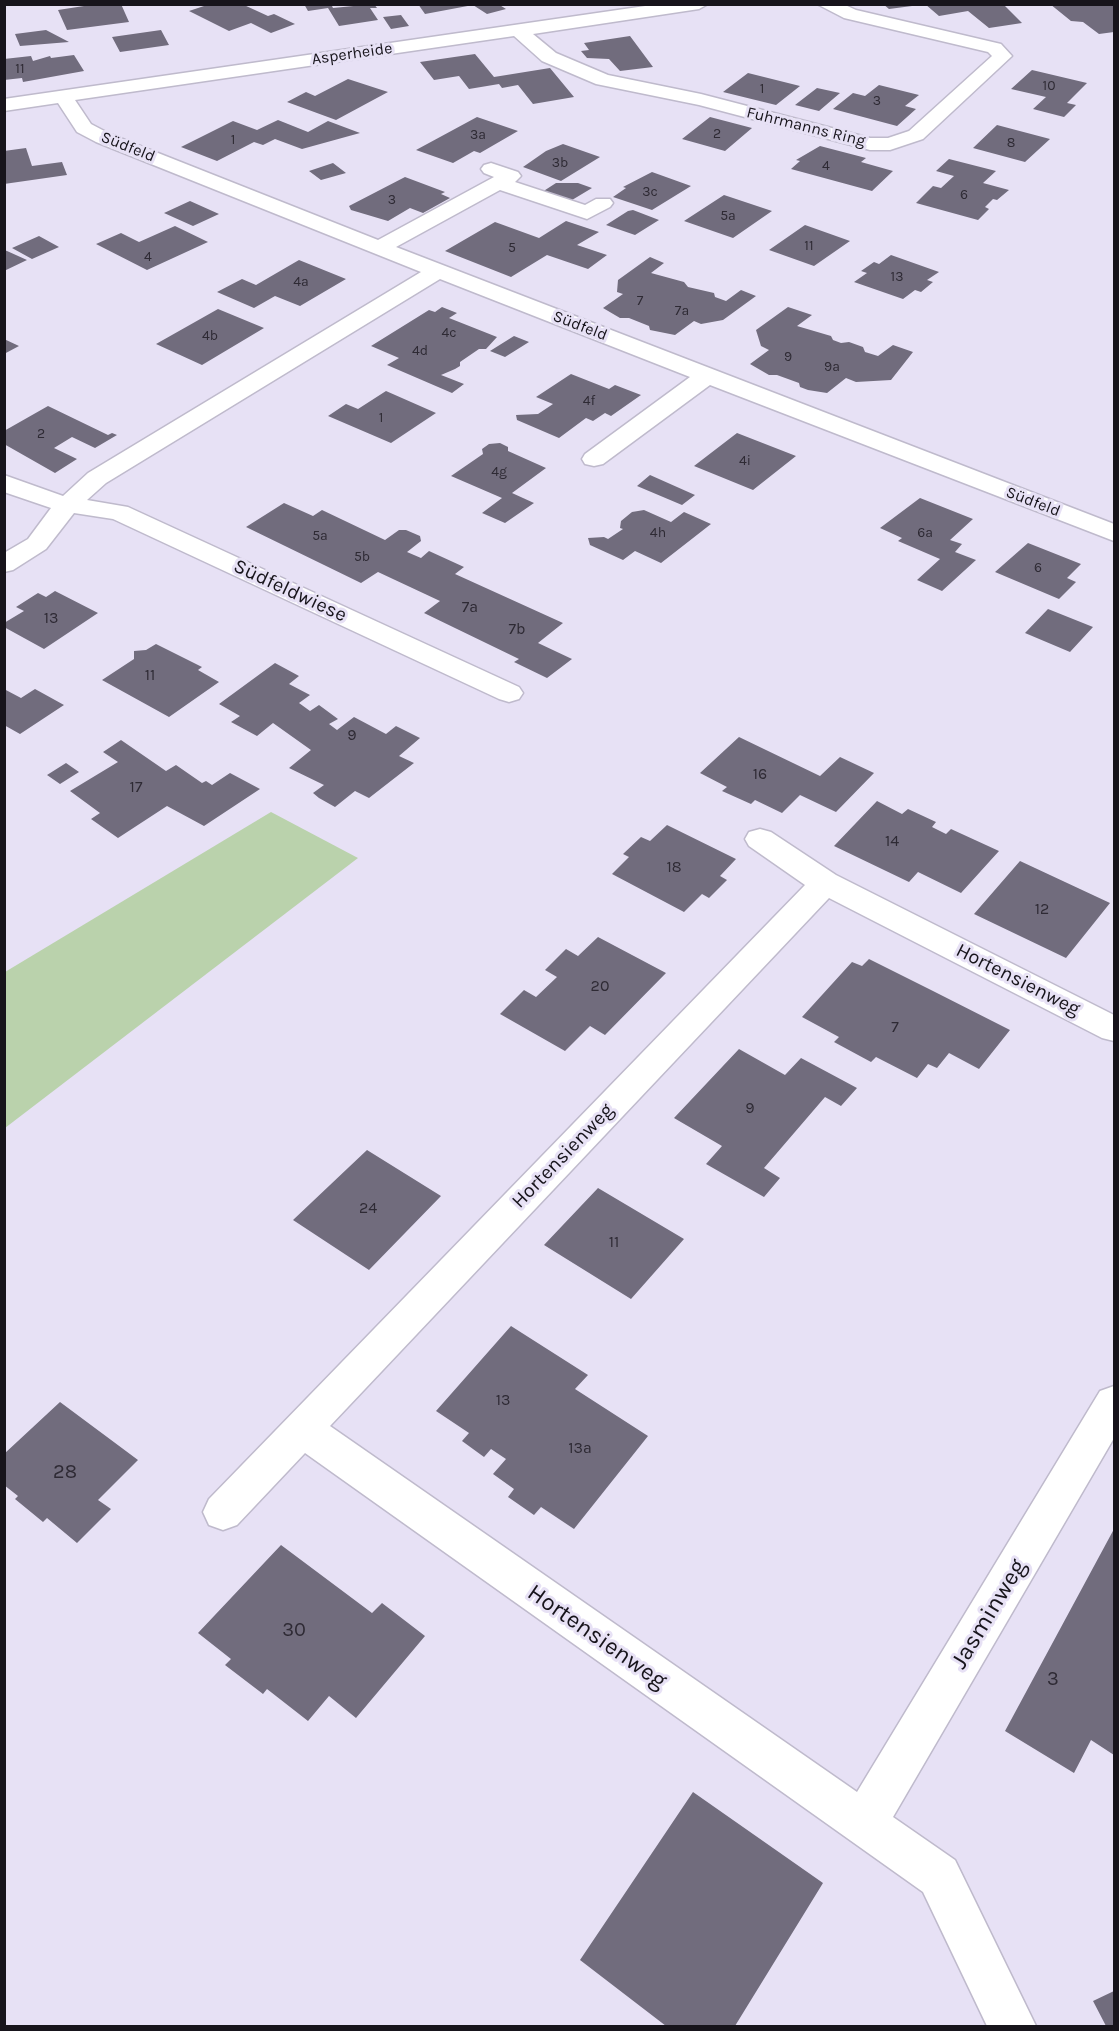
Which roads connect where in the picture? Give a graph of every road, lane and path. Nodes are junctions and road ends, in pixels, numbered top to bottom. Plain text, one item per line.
1 (699, 4) edge
2 (826, 4) edge
3 (519, 31) junction
4 (63, 96) junction
5 (4, 105) edge
6 (603, 203) dead end
7 (380, 247) junction
8 (438, 271) junction
9 (708, 375) junction
10 (594, 459) dead end
11 (4, 482) edge
12 (67, 505) junction
13 (1114, 533) edge
14 (4, 564) edge
15 (509, 693) dead end
16 (760, 839) dead end
17 (825, 883) junction
18 (1114, 1029) edge
19 (1114, 1403) edge
20 (302, 1429) junction
21 (223, 1512) dead end
22 (863, 1826) junction
23 (1012, 2026) edge

1 - 3 street, Asperheide
2 - 3 street, Fuhrmanns Ring
3 - 4 street, Asperheide
4 - 5 street, Asperheide
4 - 7 street, Südfeld
6 - 7 street
7 - 8 street, Südfeld
8 - 9 street, Südfeld
8 - 12 street
9 - 10 street
9 - 13 street, Südfeld
11 - 12 street, Südfeldwiese
12 - 14 street
12 - 15 street, Südfeldwiese
16 - 17 street, Hortensienweg
17 - 18 street, Hortensienweg
17 - 20 street, Hortensienweg
19 - 22 street, Jasminweg
20 - 21 street, Hortensienweg
20 - 22 street, Hortensienweg
22 - 23 street, Hortensienweg

